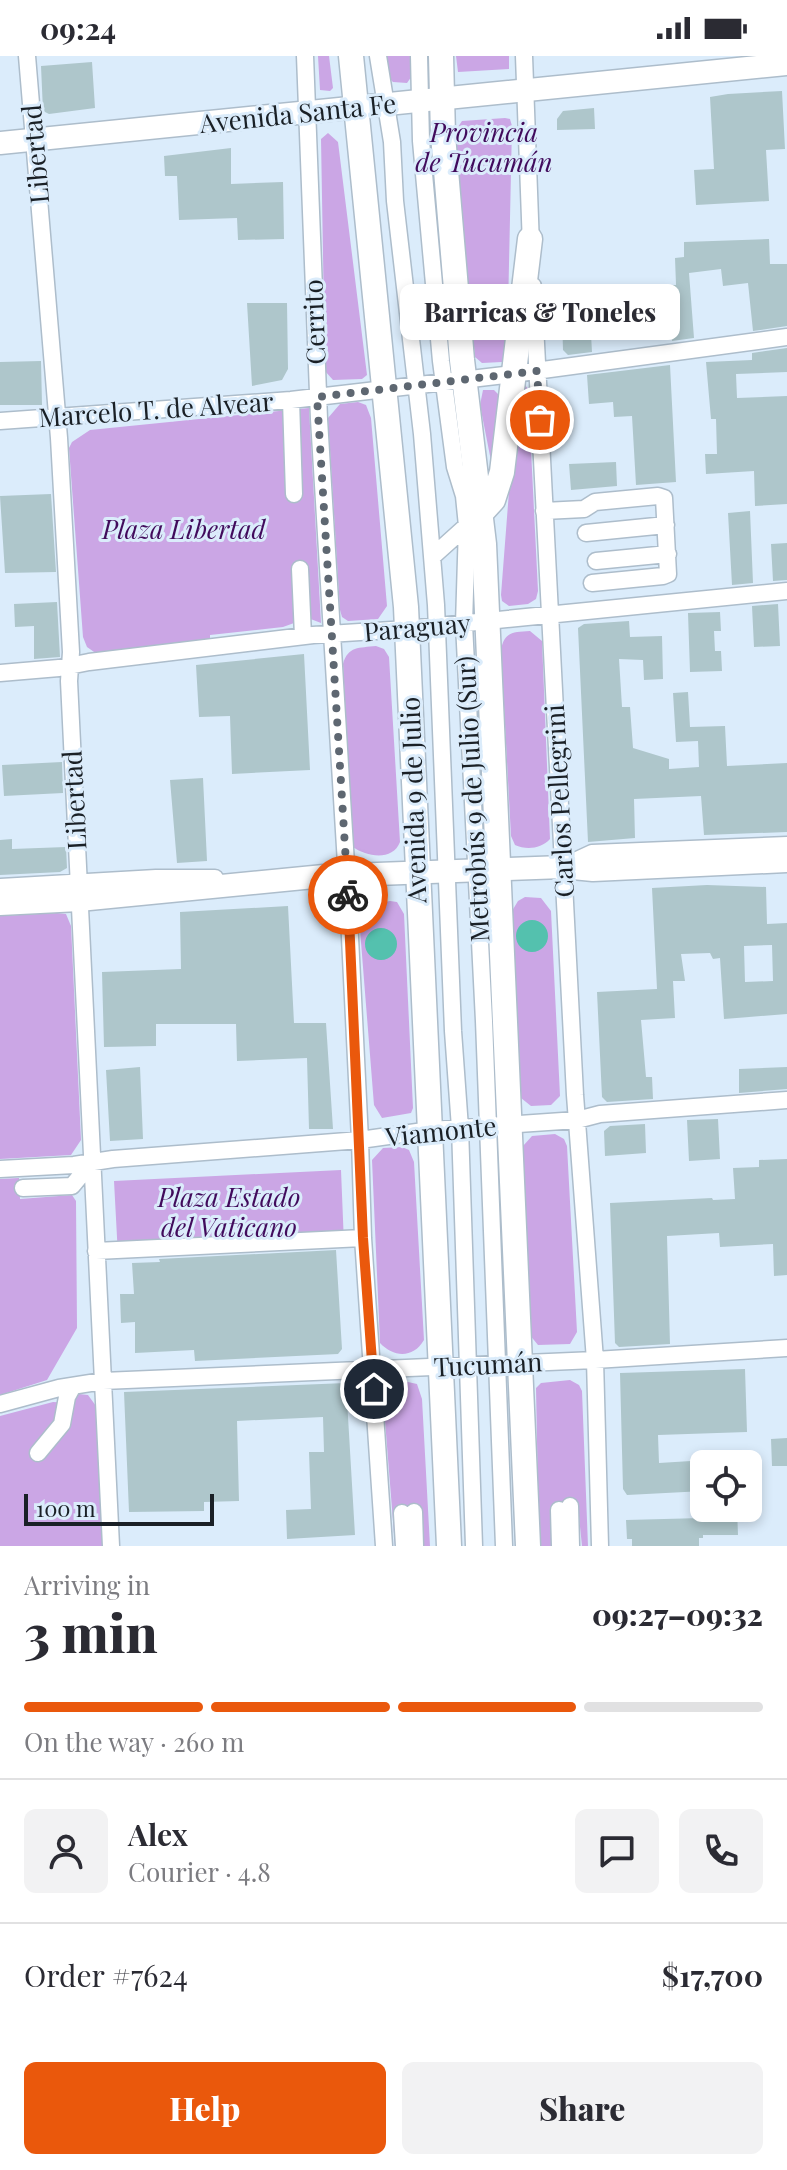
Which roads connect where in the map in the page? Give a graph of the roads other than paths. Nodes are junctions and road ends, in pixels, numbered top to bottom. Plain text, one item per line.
1 (27, 56) edge
2 (305, 56) edge
3 (351, 56) edge
4 (378, 56) edge
5 (419, 56) edge
6 (524, 56) edge
7 (443, 60) edge
8 (787, 64) edge
9 (526, 91) junction
10 (431, 101) junction
11 (386, 105) junction
12 (357, 108) junction
13 (308, 112) junction
14 (34, 140) junction
15 (0, 143) edge
16 (530, 239) junction
17 (787, 337) edge
18 (537, 371) junction
19 (513, 374) junction
20 (454, 381) junction
21 (416, 386) junction
22 (385, 389) junction
23 (317, 397) junction
24 (291, 400) junction
25 (57, 418) junction
26 (0, 421) edge
27 (294, 494) dead end
28 (544, 511) junction
29 (474, 519) junction
30 (666, 525) junction
31 (586, 533) dead end
32 (668, 554) junction
33 (432, 557) junction
34 (596, 561) dead end
35 (300, 569) dead end
36 (648, 578) junction
37 (592, 583) dead end
38 (787, 591) edge
39 (651, 606) junction
40 (550, 616) junction
41 (476, 623) junction
42 (437, 627) junction
43 (407, 629) junction
44 (330, 635) junction
45 (303, 636) junction
46 (212, 637) dead end
47 (252, 642) junction
48 (70, 666) junction
49 (0, 673) edge
50 (787, 845) edge
51 (787, 861) edge
52 (563, 867) junction
53 (488, 870) junction
54 (448, 871) junction
55 (417, 873) junction
56 (335, 876) junction
57 (0, 887) edge
58 (72, 894) junction
59 (0, 904) edge
60 (787, 1100) edge
61 (577, 1120) junction
62 (498, 1125) junction
63 (460, 1128) junction
64 (431, 1130) junction
65 (360, 1140) junction
66 (92, 1162) junction
67 (0, 1169) edge
68 (23, 1188) dead end
69 (363, 1238) junction
70 (96, 1251) junction
71 (787, 1348) edge
72 (595, 1360) junction
73 (509, 1364) junction
74 (468, 1366) junction
75 (441, 1367) junction
76 (372, 1369) junction
77 (103, 1381) junction
78 (73, 1386) junction
79 (0, 1404) edge
80 (38, 1453) dead end
81 (111, 1546) edge
82 (384, 1546) edge
83 (404, 1546) edge
84 (415, 1546) edge
85 (449, 1546) edge
86 (474, 1546) edge
87 (504, 1546) edge
88 (528, 1546) edge
89 (560, 1546) edge
90 (571, 1546) edge
91 (600, 1546) edge

1 - 14 street, Libertad
2 - 13 street, Cerrito
3 - 12 highway, Avenida 9 de Julio
4 - 11 street
5 - 10 street
6 - 9 street, Carlos Pellegrini
7 - 10 highway
8 - 9 main road, Avenida Santa Fe
9 - 10 main road, Avenida Santa Fe
9 - 16 street, Carlos Pellegrini
10 - 11 main road, Avenida Santa Fe
10 - 20 highway
11 - 12 main road, Avenida Santa Fe
11 - 21 street
12 - 13 main road, Avenida Santa Fe
12 - 22 highway, Avenida 9 de Julio
13 - 14 main road, Avenida Santa Fe
13 - 23 street, Cerrito
14 - 15 main road, Avenida Santa Fe
14 - 25 street, Libertad
16 - 18 street, Carlos Pellegrini
16 - 19 highway
17 - 18 street, Marcelo T. de Alvear
18 - 19 street, Marcelo T. de Alvear
18 - 28 street, Carlos Pellegrini
19 - 20 street, Marcelo T. de Alvear
19 - 29 highway
20 - 21 street, Marcelo T. de Alvear
20 - 29 highway
21 - 22 street, Marcelo T. de Alvear
21 - 33 street
22 - 23 street, Marcelo T. de Alvear
22 - 43 highway, Avenida 9 de Julio
23 - 24 street, Marcelo T. de Alvear
23 - 44 street, Cerrito
24 - 25 street, Marcelo T. de Alvear
24 - 27 street
25 - 26 street, Marcelo T. de Alvear
25 - 48 street, Libertad
28 - 30 street
28 - 40 street, Carlos Pellegrini
29 - 33 street
29 - 41 highway
30 - 31 street
30 - 32 street
32 - 34 street
32 - 36 street
33 - 42 street
35 - 45 street
36 - 37 street
36 - 39 street
38 - 39 street, Paraguay
39 - 40 street, Paraguay
40 - 41 street, Paraguay
40 - 52 street, Carlos Pellegrini
41 - 42 street, Paraguay
41 - 53 highway
42 - 43 street, Paraguay
42 - 54 street
43 - 44 street, Paraguay
43 - 55 highway, Avenida 9 de Julio
44 - 45 street, Paraguay
44 - 56 street, Cerrito
45 - 47 street, Paraguay
46 - 47 street
47 - 48 street, Paraguay
48 - 49 street, Paraguay
48 - 58 street, Libertad
50 - 52 street
51 - 52 main road
52 - 53 main road
52 - 61 street, Carlos Pellegrini
53 - 54 main road
53 - 62 highway
54 - 55 main road
54 - 63 street
55 - 56 main road
55 - 64 highway, Avenida 9 de Julio
56 - 58 main road
56 - 65 street, Cerrito
57 - 58 street
58 - 59 main road
58 - 66 street, Libertad
60 - 61 street, Viamonte
61 - 62 street, Viamonte
61 - 72 street, Carlos Pellegrini
62 - 63 street, Viamonte
62 - 73 highway
63 - 64 street, Viamonte
63 - 74 street
64 - 65 street, Viamonte
64 - 75 highway, Avenida 9 de Julio
65 - 66 street, Viamonte
65 - 69 street, Cerrito
66 - 67 street, Viamonte
66 - 68 street
66 - 70 street, Libertad
69 - 70 street
69 - 76 street, Cerrito
70 - 77 street, Libertad
71 - 72 street, Tucumán
72 - 73 street, Tucumán
72 - 91 street, Carlos Pellegrini
73 - 74 street, Tucumán
73 - 87 street
73 - 88 highway
74 - 75 street, Tucumán
74 - 86 street
75 - 76 street, Tucumán
75 - 85 highway, Avenida 9 de Julio
76 - 77 street, Tucumán
76 - 82 street, Cerrito
77 - 78 street, Tucumán
77 - 81 street, Libertad
78 - 79 street, Tucumán
78 - 80 street
83 - 84 street
89 - 90 street

